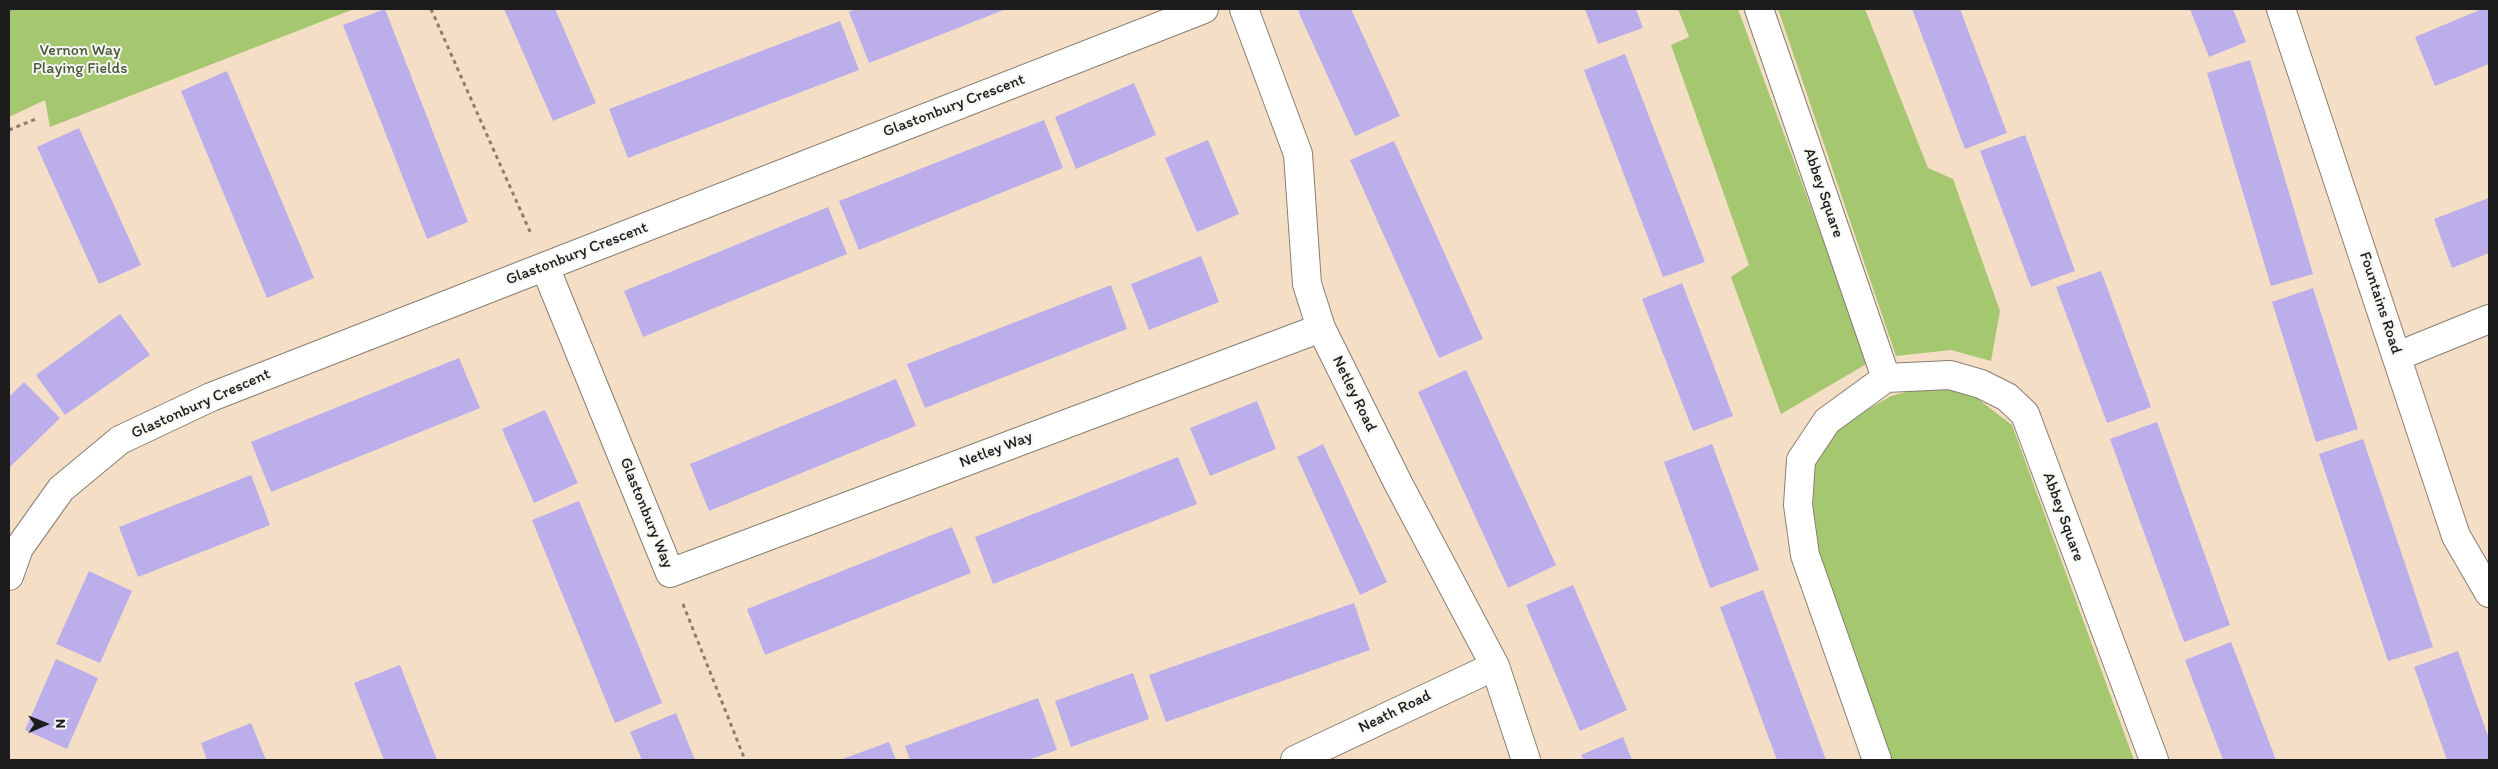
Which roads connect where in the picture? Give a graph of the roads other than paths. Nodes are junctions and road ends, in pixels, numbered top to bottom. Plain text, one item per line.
1 (1204, 9) edge
2 (1244, 9) edge
3 (1759, 9) edge
4 (2281, 9) edge
5 (545, 267) junction
6 (2489, 319) edge
7 (1321, 328) junction
8 (2398, 356) junction
9 (1886, 378) junction
10 (670, 573) joint
11 (9, 576) edge
12 (2489, 593) edge
13 (1495, 666) junction
14 (1295, 760) edge
15 (1526, 760) edge
16 (1877, 760) edge
17 (2154, 760) edge

1 - 5 street, Glastonbury Crescent
2 - 7 street, Netley Road
3 - 9 street, Abbey Square
4 - 8 street, Fountains Road
5 - 10 street, Glastonbury Way
5 - 11 street, Glastonbury Crescent
6 - 8 street
7 - 10 street, Netley Way
7 - 13 street, Netley Road
8 - 12 street, Fountains Road
9 - 16 street
9 - 17 street, Abbey Square
13 - 14 street, Neath Road
13 - 15 street, Netley Road

